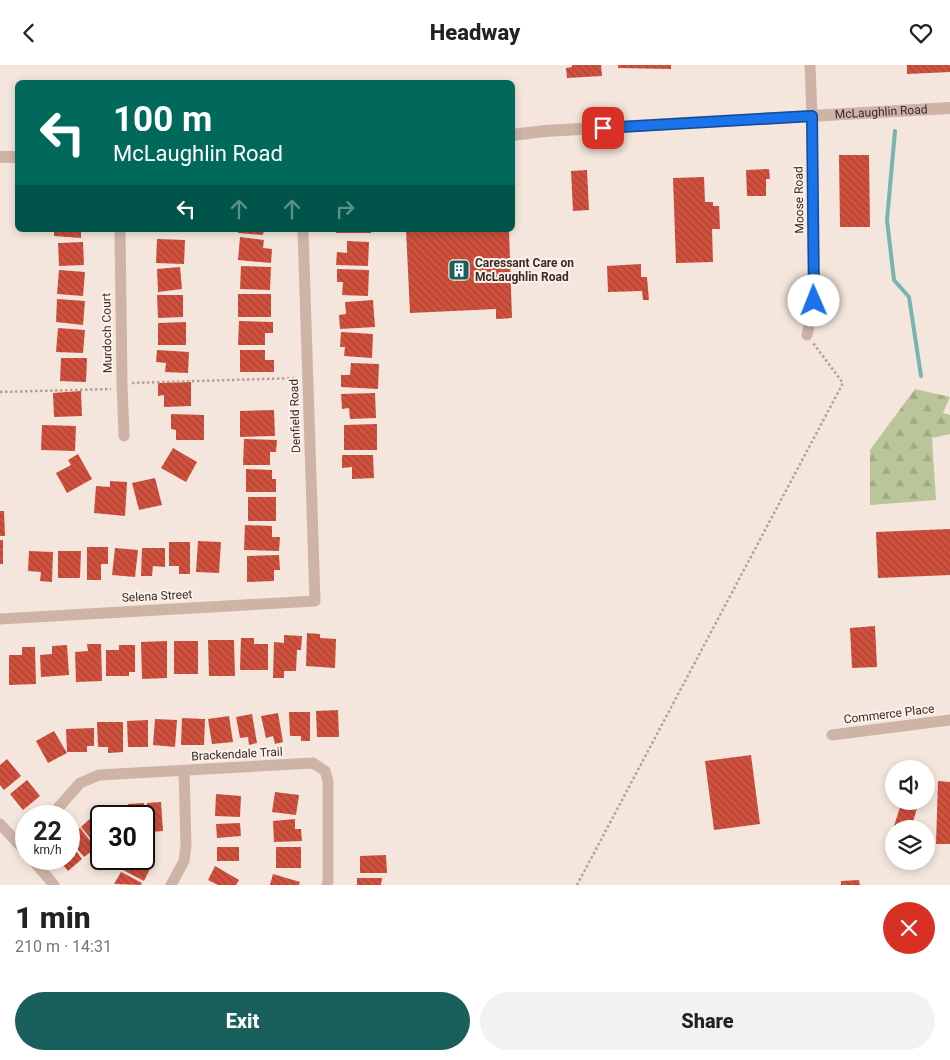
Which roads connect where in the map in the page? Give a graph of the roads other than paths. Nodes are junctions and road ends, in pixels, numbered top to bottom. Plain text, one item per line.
1 (810, 65) edge
2 (950, 108) edge
3 (812, 116) junction
4 (515, 135) edge
5 (0, 157) edge
6 (15, 157) edge
7 (120, 232) edge
8 (304, 232) edge
9 (806, 335) road end
10 (124, 436) dead end
11 (315, 601) joint
12 (0, 619) edge
13 (950, 720) edge
14 (832, 735) dead end
15 (184, 770) junction
16 (61, 805) edge
17 (0, 824) edge
18 (15, 838) edge
19 (41, 870) edge
20 (54, 885) edge
21 (171, 885) edge
22 (327, 885) edge

1 - 3 street, Moose Road
2 - 3 street, McLaughlin Road
3 - 4 street, McLaughlin Road
3 - 9 street, Moose Road
5 - 6 street
7 - 10 street, Murdoch Court
8 - 11 street, Denfield Road
11 - 12 street, Selena Street
13 - 14 street, Commerce Place
15 - 16 street, Brackendale Trail
15 - 21 street
15 - 22 street, Brackendale Trail
17 - 18 street
19 - 20 street

